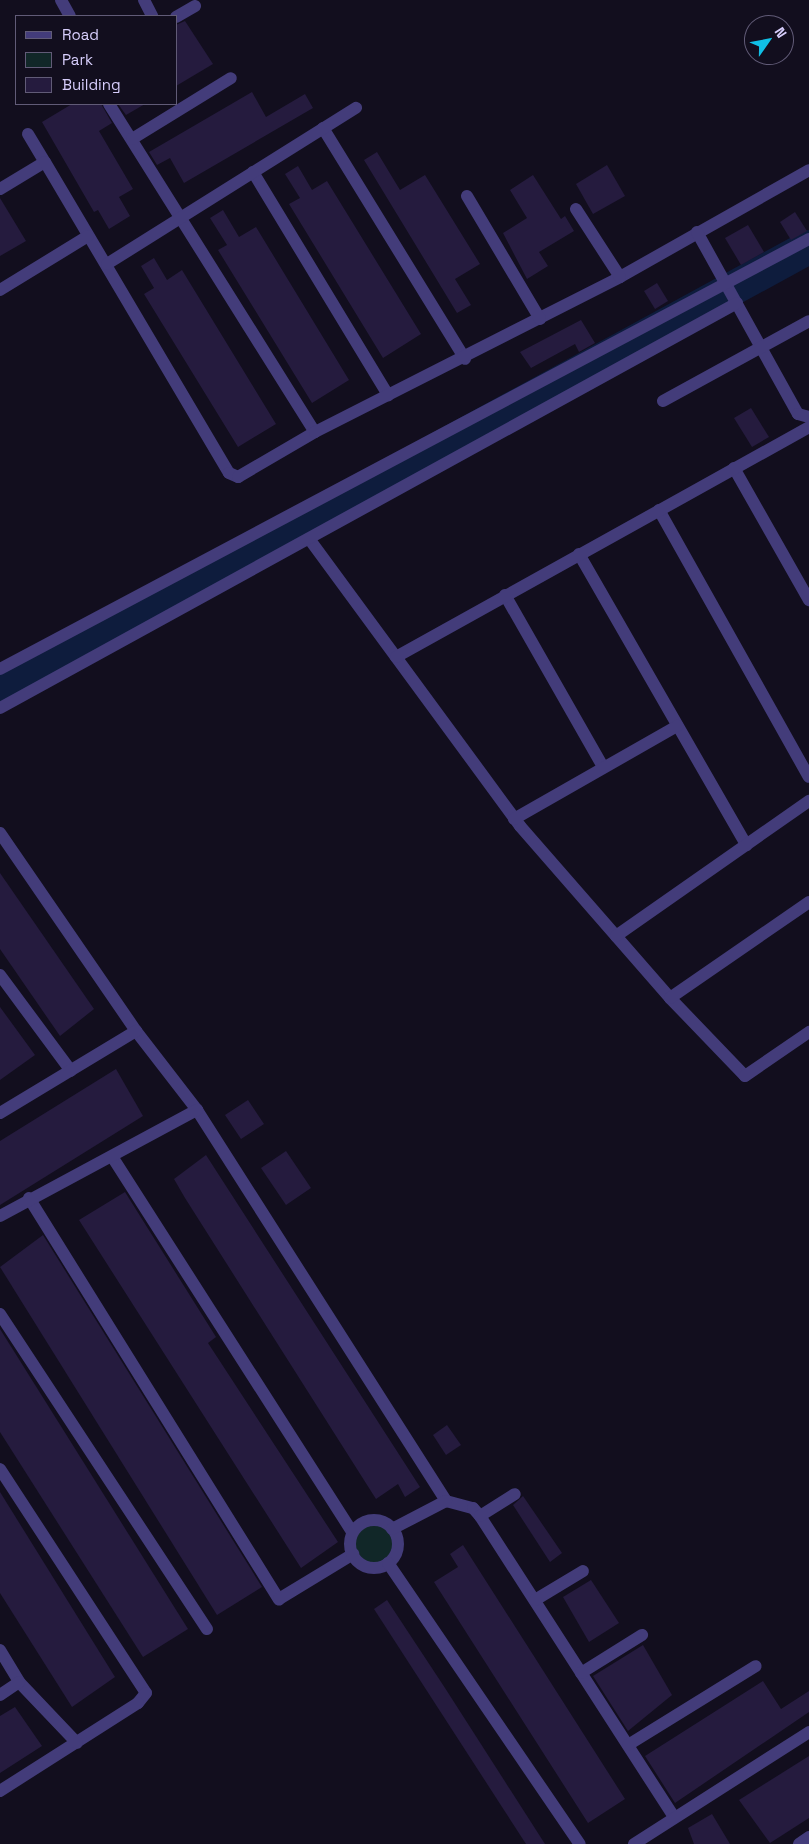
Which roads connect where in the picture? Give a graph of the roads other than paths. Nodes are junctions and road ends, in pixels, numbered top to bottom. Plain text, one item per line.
1 (61, 0) edge
2 (144, 0) edge
3 (195, 6) dead end
4 (69, 15) edge
5 (152, 15) edge
6 (178, 16) edge
7 (231, 78) dead end
8 (110, 105) edge
9 (356, 108) dead end
10 (323, 128) junction
11 (28, 134) dead end
12 (132, 139) junction
13 (45, 162) junction
14 (809, 170) edge
15 (254, 172) junction
16 (0, 189) edge
17 (467, 196) dead end
18 (576, 209) dead end
19 (183, 216) junction
20 (697, 232) junction
21 (88, 236) junction
22 (809, 239) edge
23 (107, 264) junction
24 (620, 277) junction
25 (727, 285) junction
26 (0, 290) edge
27 (737, 303) junction
28 (540, 318) junction
29 (809, 321) edge
30 (761, 348) junction
31 (465, 359) junction
32 (388, 395) junction
33 (663, 401) dead end
34 (809, 417) edge
35 (809, 426) edge
36 (315, 432) junction
37 (734, 468) junction
38 (659, 510) junction
39 (310, 540) junction
40 (579, 554) junction
41 (505, 595) junction
42 (809, 600) edge
43 (396, 658) junction
44 (0, 669) edge
45 (0, 708) edge
46 (677, 726) junction
47 (602, 766) junction
48 (809, 777) edge
49 (809, 801) edge
50 (514, 818) junction
51 (2, 839) edge
52 (746, 845) junction
53 (809, 902) edge
54 (616, 936) junction
55 (0, 975) edge
56 (670, 998) junction
57 (136, 1032) junction
58 (809, 1032) edge
59 (71, 1071) junction
60 (197, 1110) junction
61 (0, 1113) edge
62 (113, 1158) junction
63 (29, 1198) junction
64 (0, 1216) edge
65 (0, 1314) edge
66 (0, 1469) edge
67 (515, 1494) dead end
68 (446, 1501) junction
69 (480, 1516) junction
70 (392, 1529) junction
71 (352, 1530) junction
72 (352, 1554) junction
73 (388, 1563) junction
74 (584, 1571) dead end
75 (535, 1600) junction
76 (207, 1629) dead end
77 (642, 1635) dead end
78 (0, 1650) edge
79 (756, 1666) dead end
80 (581, 1673) junction
81 (19, 1682) junction
82 (0, 1695) edge
83 (809, 1732) edge
84 (77, 1743) junction
85 (628, 1745) junction
86 (0, 1791) edge
87 (673, 1816) junction
88 (809, 1837) edge
89 (580, 1844) edge
90 (634, 1844) edge
91 (799, 1844) edge

1 - 4 street
2 - 5 street
3 - 6 street
7 - 12 street
8 - 12 street
9 - 10 street
10 - 15 street
10 - 31 street
11 - 13 street
12 - 19 street
13 - 16 street
13 - 21 street
14 - 20 street
15 - 19 street
15 - 32 street
17 - 28 street
18 - 24 street
19 - 23 street
19 - 36 street
20 - 24 street
20 - 25 street
21 - 23 street
21 - 26 street
22 - 25 street
23 - 36 street
24 - 28 street
25 - 27 street
25 - 44 street
27 - 30 street
27 - 39 street
28 - 31 street
29 - 30 street
30 - 33 street
30 - 34 street
31 - 32 street
32 - 36 street
35 - 37 street
37 - 38 street
37 - 42 street
38 - 40 street
38 - 48 street
39 - 43 street
39 - 45 street
40 - 41 street
40 - 46 street
41 - 43 street
41 - 47 street
43 - 50 street
46 - 47 street
46 - 52 street
47 - 50 street
49 - 52 street
50 - 54 street
51 - 57 street
52 - 54 street
53 - 56 street
54 - 56 street
55 - 59 street
56 - 58 street
57 - 59 street
57 - 60 street
59 - 61 street
60 - 62 street
60 - 68 street
62 - 63 street
62 - 71 street
63 - 64 street
63 - 72 street
65 - 76 street
66 - 84 street
67 - 69 street
68 - 69 street
68 - 70 street
69 - 75 street
70 - 71 street
70 - 73 street
71 - 72 street
72 - 73 street
73 - 89 street
74 - 75 street
75 - 80 street
77 - 80 street
78 - 81 street
79 - 85 street
80 - 85 street
81 - 82 street
81 - 84 street
83 - 87 street
84 - 86 street
85 - 87 street
87 - 90 street
88 - 91 street

